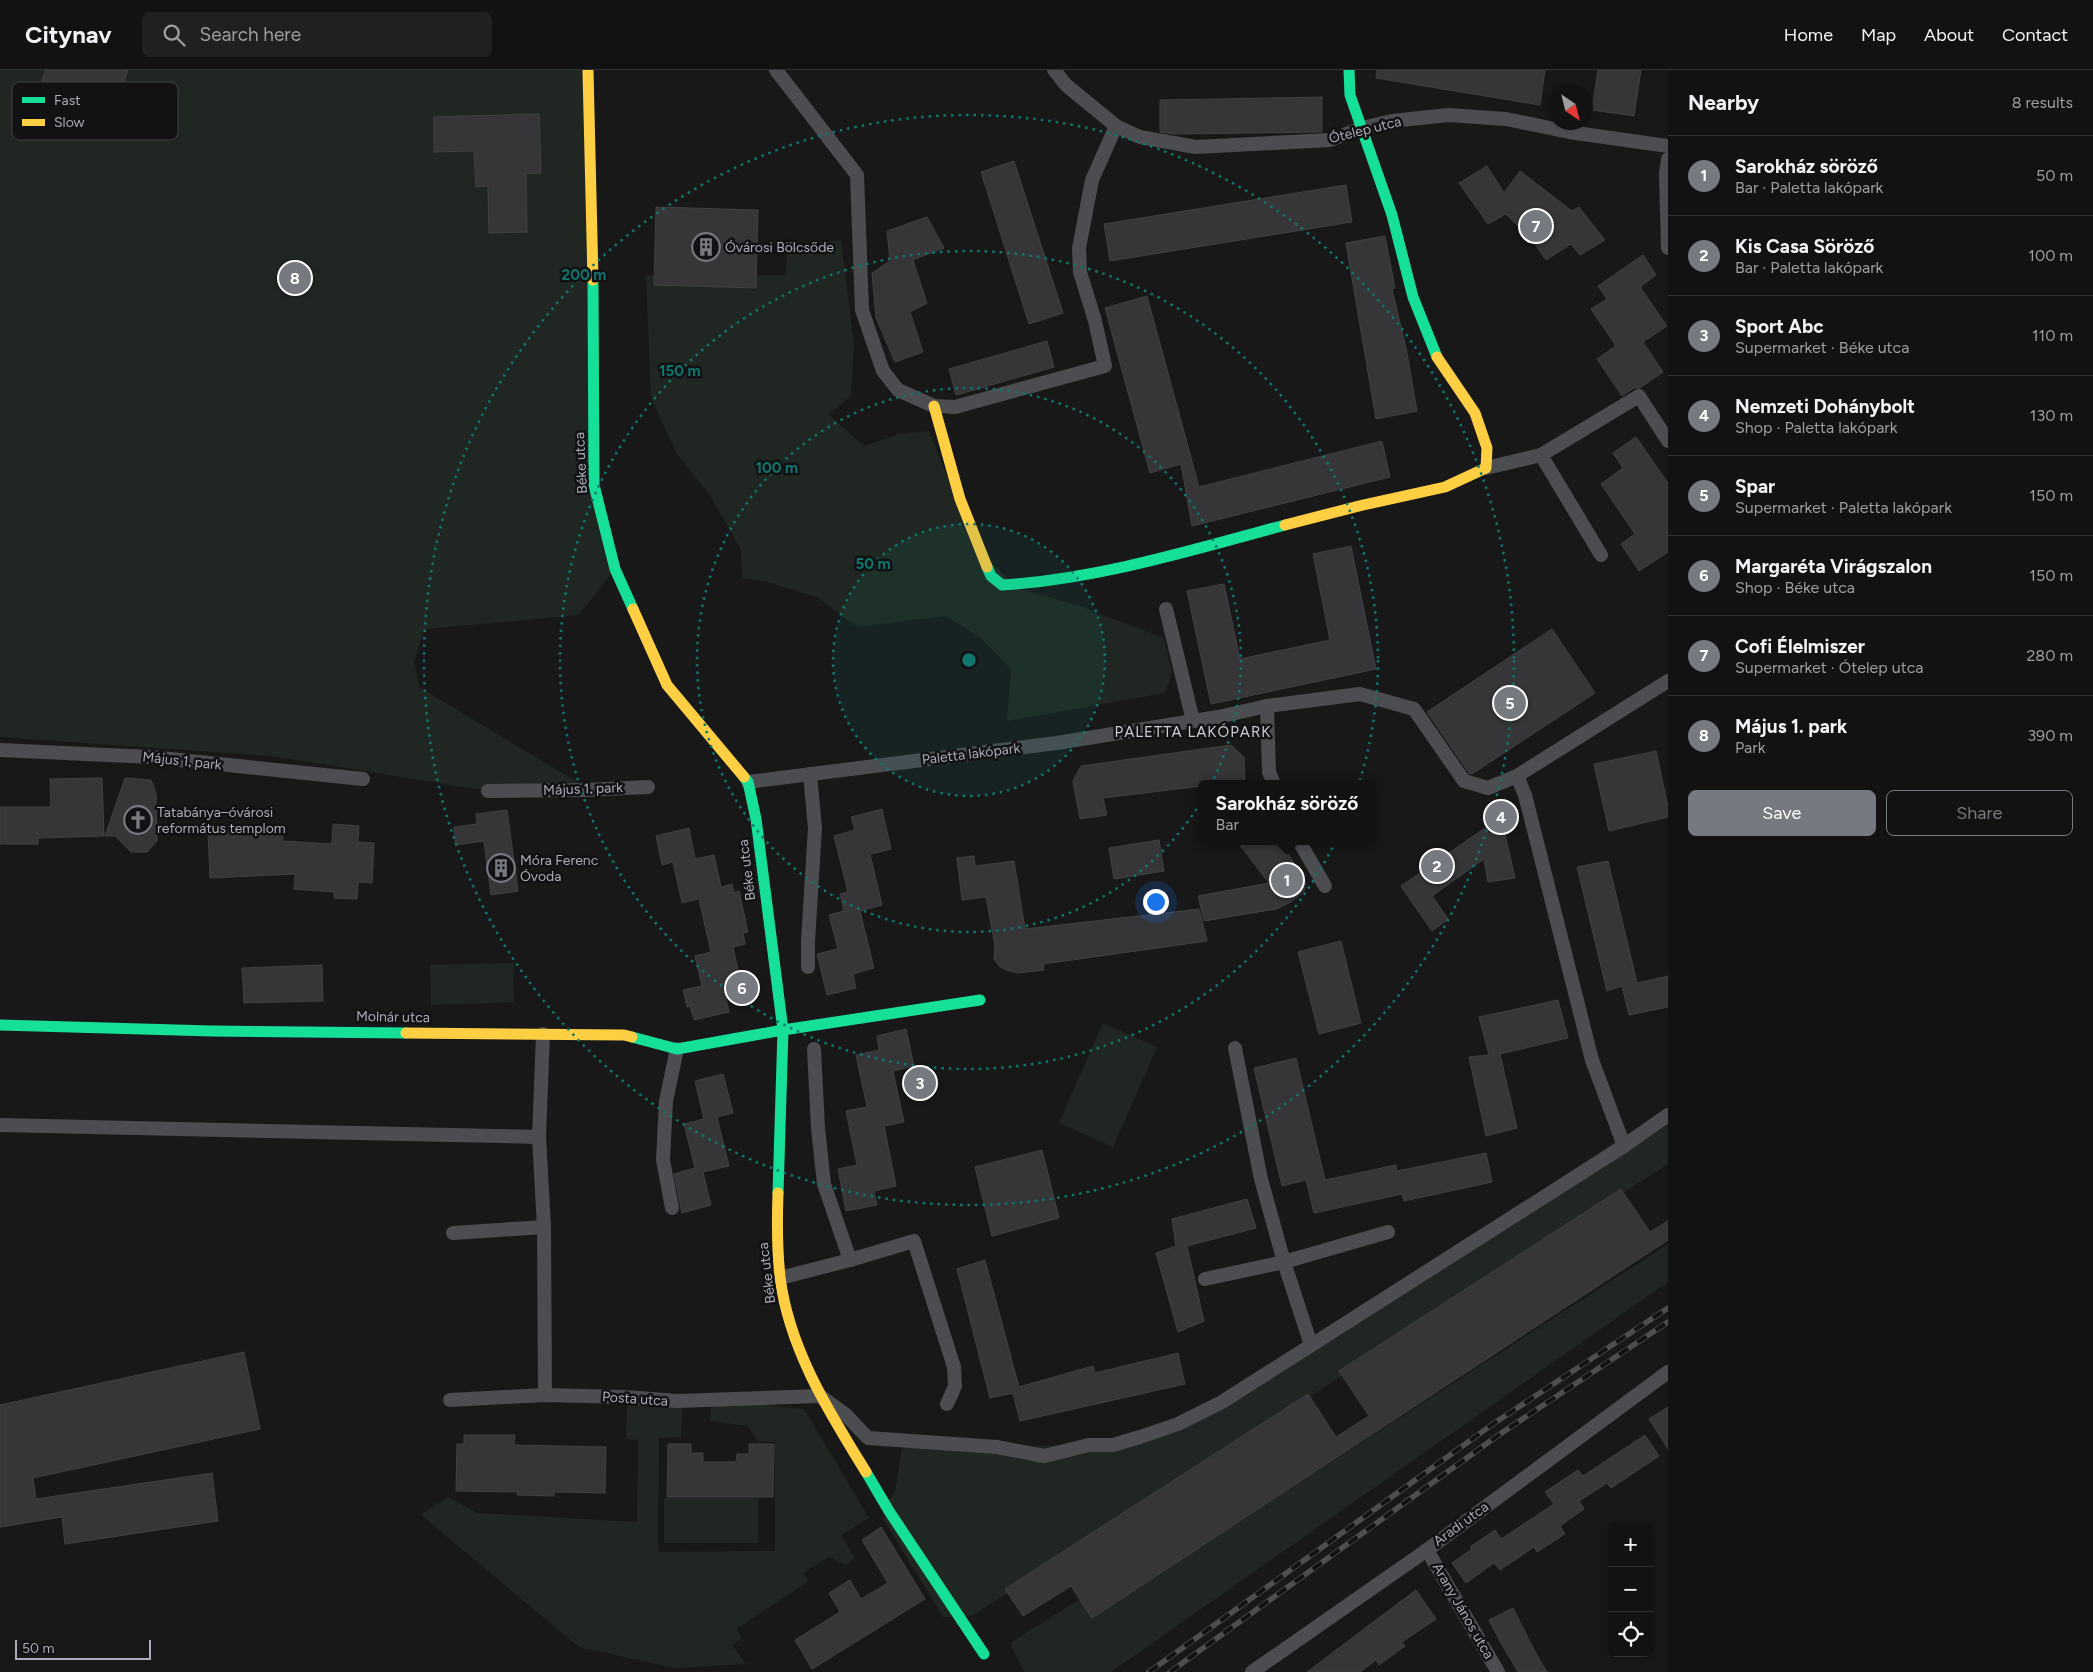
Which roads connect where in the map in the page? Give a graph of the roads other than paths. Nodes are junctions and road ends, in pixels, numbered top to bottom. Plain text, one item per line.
1 (588, 70) edge
2 (776, 70) edge
3 (1054, 70) edge
4 (1349, 70) edge
5 (1116, 126) junction
6 (1362, 128) junction
7 (1668, 146) edge
8 (1668, 158) edge
9 (1668, 248) edge
10 (934, 406) junction
11 (1668, 441) edge
12 (1541, 455) junction
13 (1486, 468) junction
14 (1601, 555) dead end
15 (1166, 609) dead end
16 (1668, 681) edge
17 (1267, 706) junction
18 (1193, 721) junction
19 (0, 750) edge
20 (810, 774) junction
21 (1517, 776) junction
22 (363, 779) dead end
23 (1272, 780) edge
24 (748, 782) junction
25 (648, 787) dead end
26 (488, 791) dead end
27 (1301, 845) edge
28 (1325, 886) dead end
29 (808, 967) dead end
30 (980, 1000) dead end
31 (0, 1025) edge
32 (783, 1030) junction
33 (544, 1034) junction
34 (1234, 1048) dead end
35 (677, 1049) junction
36 (814, 1049) dead end
37 (1668, 1115) edge
38 (0, 1125) edge
39 (539, 1137) junction
40 (1624, 1146) junction
41 (672, 1208) dead end
42 (544, 1227) junction
43 (1388, 1232) dead end
44 (453, 1233) dead end
45 (850, 1260) junction
46 (1284, 1262) junction
47 (780, 1278) junction
48 (1205, 1279) dead end
49 (1311, 1345) junction
50 (1668, 1372) edge
51 (545, 1395) junction
52 (820, 1396) junction
53 (450, 1400) dead end
54 (947, 1404) dead end
55 (1427, 1550) junction
56 (984, 1654) dead end
57 (1252, 1672) edge
58 (1498, 1672) edge

1 - 24 street, Béke utca
2 - 10 street
3 - 5 street, Ótelep utca
4 - 6 street
5 - 6 street, Ótelep utca
5 - 10 street
6 - 7 street, Ótelep utca
6 - 13 street
8 - 9 street
10 - 13 street
11 - 12 street
12 - 13 street
12 - 14 street
15 - 18 street
16 - 21 street
17 - 18 street, Paletta lakópark
17 - 21 street, Paletta lakópark
17 - 23 street
18 - 20 street, Paletta lakópark
19 - 22 street, Május 1. park
20 - 24 street, Paletta lakópark
20 - 29 street
21 - 40 street
24 - 32 street, Béke utca
25 - 26 street, Május 1. park
27 - 28 street
30 - 32 street, Molnár utca
31 - 33 street, Molnár utca
32 - 35 street, Molnár utca
32 - 47 street, Béke utca
33 - 35 street, Molnár utca
33 - 39 street
34 - 46 street
35 - 41 street
36 - 45 street
37 - 40 street
38 - 39 street
39 - 42 street
40 - 49 street
42 - 44 street
42 - 51 street
43 - 46 street
45 - 47 street
45 - 54 street
46 - 48 street
46 - 49 street
47 - 52 street, Béke utca
49 - 52 street
50 - 55 street, Aradi utca
51 - 52 street, Posta utca
51 - 53 street, Posta utca
52 - 56 street, Béke utca
55 - 57 street, Aradi utca
55 - 58 street, Arany János utca

